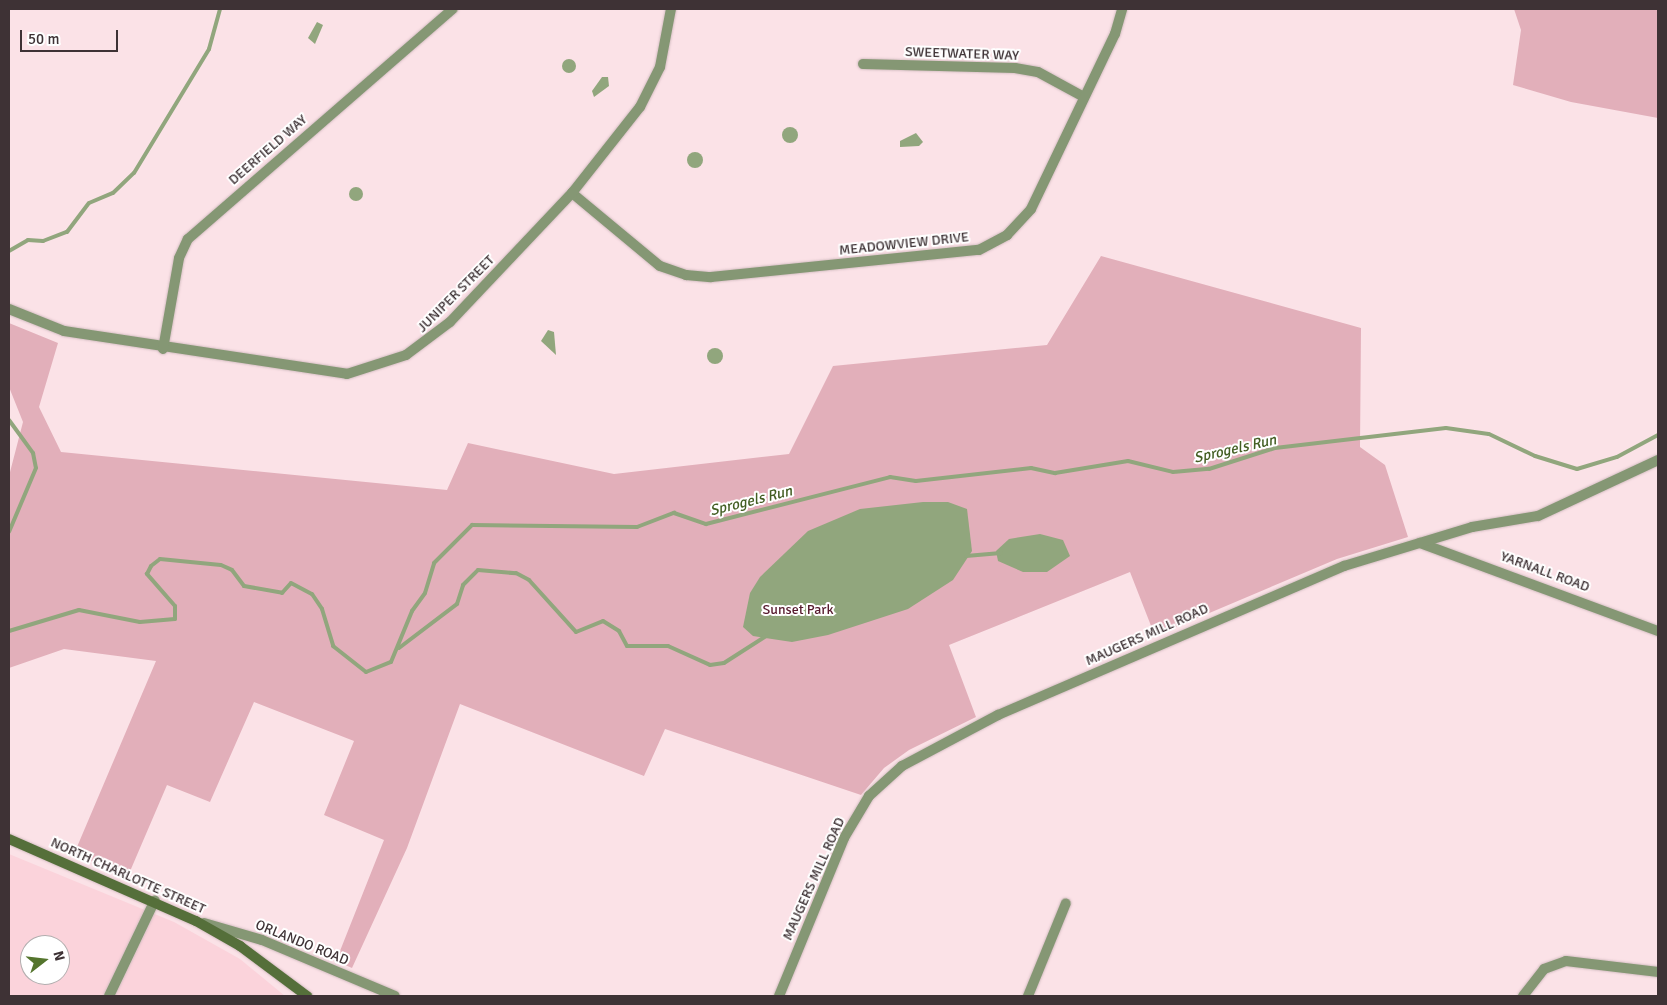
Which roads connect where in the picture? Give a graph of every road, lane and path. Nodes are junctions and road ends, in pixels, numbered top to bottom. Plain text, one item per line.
1 (454, 9) edge
2 (671, 9) edge
3 (1122, 9) edge
4 (863, 64) dead end
5 (1084, 97) junction
6 (572, 193) junction
7 (9, 309) edge
8 (163, 349) junction
9 (1658, 460) edge
10 (1420, 543) junction
11 (1658, 631) edge
12 (9, 839) edge
13 (155, 900) junction
14 (1066, 903) dead end
15 (196, 921) junction
16 (1658, 972) edge
17 (109, 996) edge
18 (307, 996) edge
19 (395, 996) edge
20 (779, 996) edge
21 (1028, 996) edge
22 (1523, 996) edge

1 - 8 street, DEERFIELD WAY
2 - 6 street, JUNIPER STREET
3 - 5 street, MEADOWVIEW DRIVE
4 - 5 street, SWEETWATER WAY
5 - 6 street, MEADOWVIEW DRIVE
6 - 8 street, JUNIPER STREET
7 - 8 street, JUNIPER STREET
9 - 10 street, MAUGERS MILL ROAD
10 - 11 street, YARNALL ROAD
10 - 20 street, MAUGERS MILL ROAD
12 - 13 main road, NORTH CHARLOTTE STREET
13 - 15 main road, NORTH CHARLOTTE STREET
13 - 17 street
14 - 21 street
15 - 18 main road, NORTH CHARLOTTE STREET
15 - 19 street, ORLANDO ROAD
16 - 22 street

